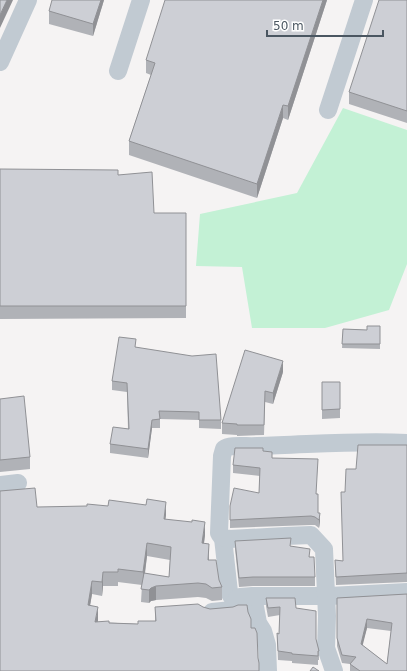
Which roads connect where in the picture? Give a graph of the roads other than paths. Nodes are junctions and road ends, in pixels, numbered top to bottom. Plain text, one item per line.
1 (28, 0) edge
2 (141, 0) edge
3 (364, 0) edge
4 (0, 62) edge
5 (118, 71) dead end
6 (328, 110) dead end
7 (407, 443) edge
8 (18, 483) dead end
9 (0, 485) edge
10 (223, 538) junction
11 (407, 592) edge
12 (253, 596) junction
13 (326, 596) junction
14 (235, 602) junction
15 (199, 607) edge
16 (268, 671) edge
17 (334, 671) edge

1 - 4 street
2 - 5 street
3 - 6 street
7 - 10 street
8 - 9 street
10 - 13 street
10 - 14 street
11 - 13 street
12 - 13 street
12 - 14 street
12 - 16 street
13 - 17 street
14 - 15 street

